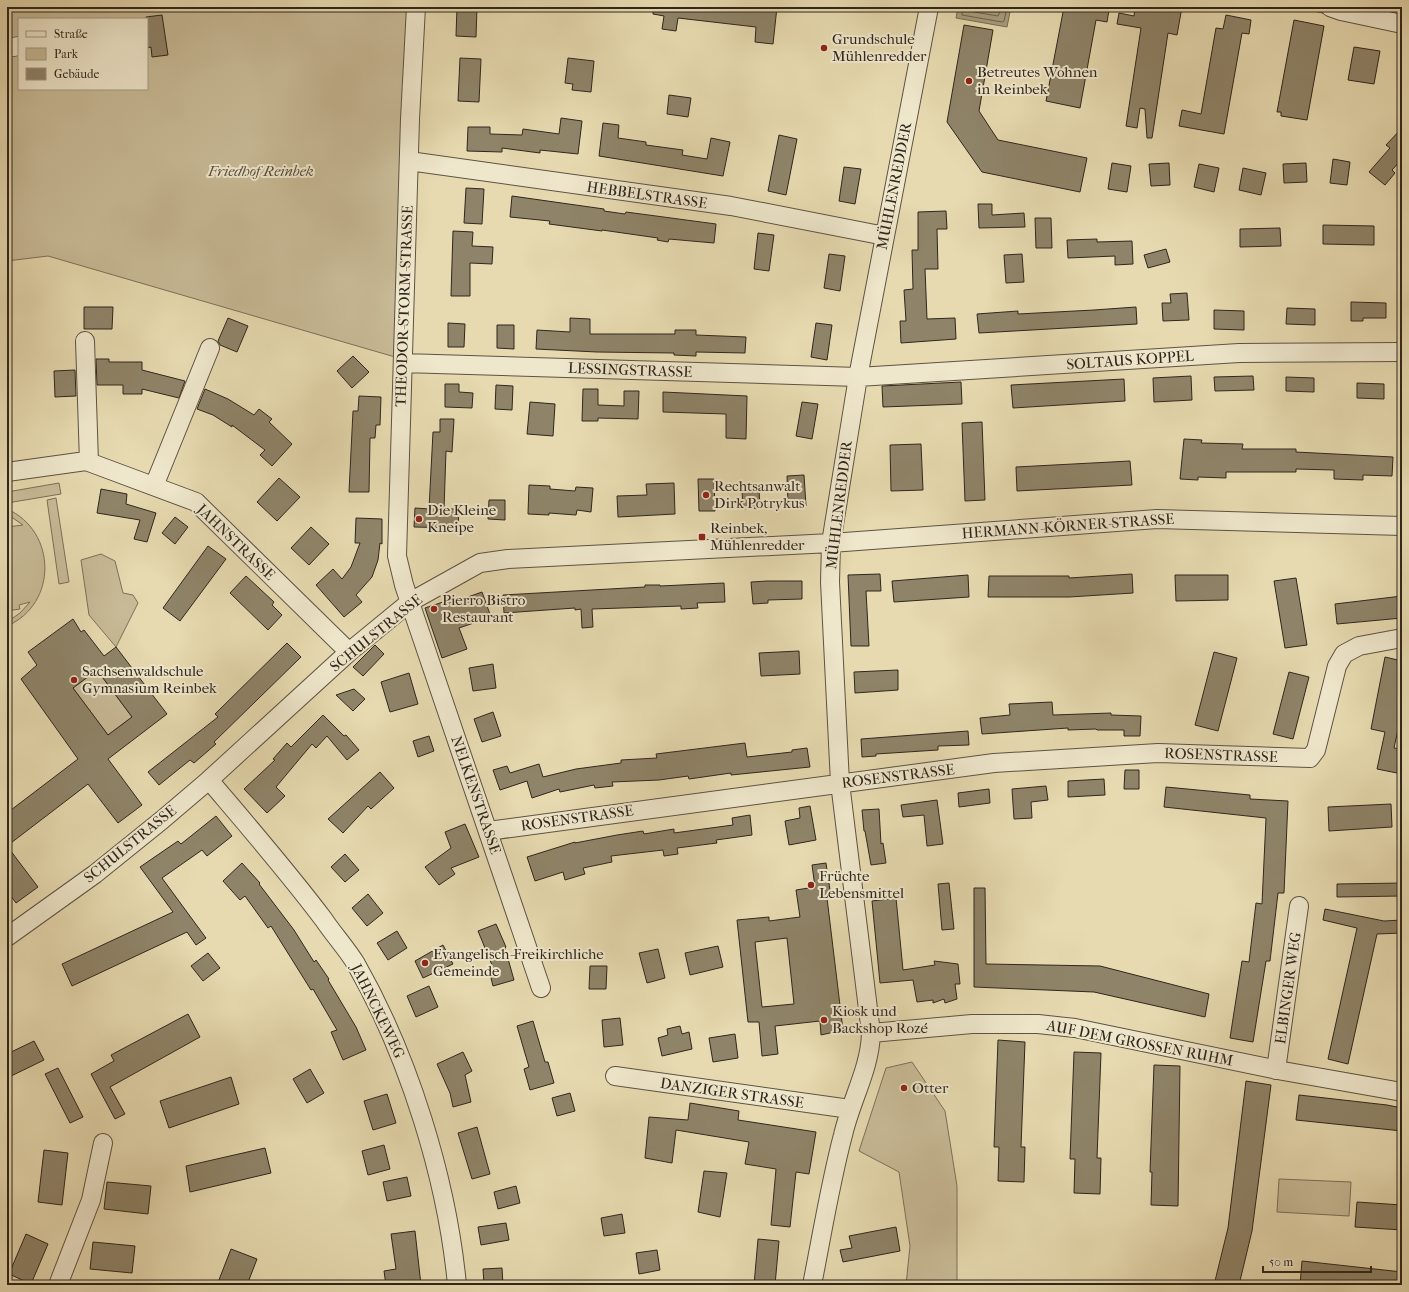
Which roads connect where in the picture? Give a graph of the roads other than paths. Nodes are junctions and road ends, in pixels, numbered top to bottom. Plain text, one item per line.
1 (416, 7) edge
2 (929, 7) edge
3 (1330, 7) edge
4 (1402, 24) edge
5 (18, 46) edge
6 (7, 48) edge
7 (409, 161) junction
8 (885, 236) junction
9 (85, 341) dead end
10 (210, 348) dead end
11 (1402, 352) edge
12 (403, 363) junction
13 (858, 377) junction
14 (89, 462) junction
15 (7, 472) edge
16 (154, 486) junction
17 (1402, 526) edge
18 (831, 543) junction
19 (410, 602) junction
20 (1402, 638) edge
21 (349, 652) junction
22 (209, 780) junction
23 (840, 783) junction
24 (488, 830) junction
25 (1300, 906) dead end
26 (7, 937) edge
27 (541, 988) dead end
28 (871, 1033) junction
29 (1276, 1070) junction
30 (615, 1076) dead end
31 (1402, 1092) edge
32 (850, 1109) junction
33 (103, 1143) dead end
34 (58, 1285) edge
35 (458, 1285) edge
36 (812, 1285) edge

1 - 7 street, THEODOR-STORM-STRASSE
2 - 8 street, MÜHLENREDDER
3 - 4 street
5 - 6 street
7 - 8 street, HEBBELSTRASSE
7 - 12 street, THEODOR-STORM-STRASSE
8 - 13 street, MÜHLENREDDER
9 - 14 street
10 - 16 street
11 - 13 street, SOLTAUS KOPPEL
12 - 13 street, LESSINGSTRASSE
12 - 19 street, THEODOR-STORM-STRASSE
13 - 18 street, MÜHLENREDDER
14 - 15 street, JAHNSTRASSE
14 - 16 street, JAHNSTRASSE
16 - 21 street, JAHNSTRASSE
17 - 18 street, HERMANN-KÖRNER-STRASSE
18 - 19 street, SCHULSTRASSE
18 - 23 street, MÜHLENREDDER
19 - 21 street, SCHULSTRASSE
19 - 24 street, NELKENSTRASSE
20 - 23 street, ROSENSTRASSE
21 - 22 street, SCHULSTRASSE
22 - 26 street, SCHULSTRASSE
22 - 35 street, JAHNCKEWEG
23 - 24 street, ROSENSTRASSE
23 - 28 street, MÜHLENREDDER
24 - 27 street, NELKENSTRASSE
25 - 29 street, ELBINGER WEG
28 - 29 street, AUF DEM GROSSEN RUHM
28 - 32 street
29 - 31 street, AUF DEM GROSSEN RUHM
30 - 32 street, DANZIGER STRASSE
32 - 36 street
33 - 34 street

